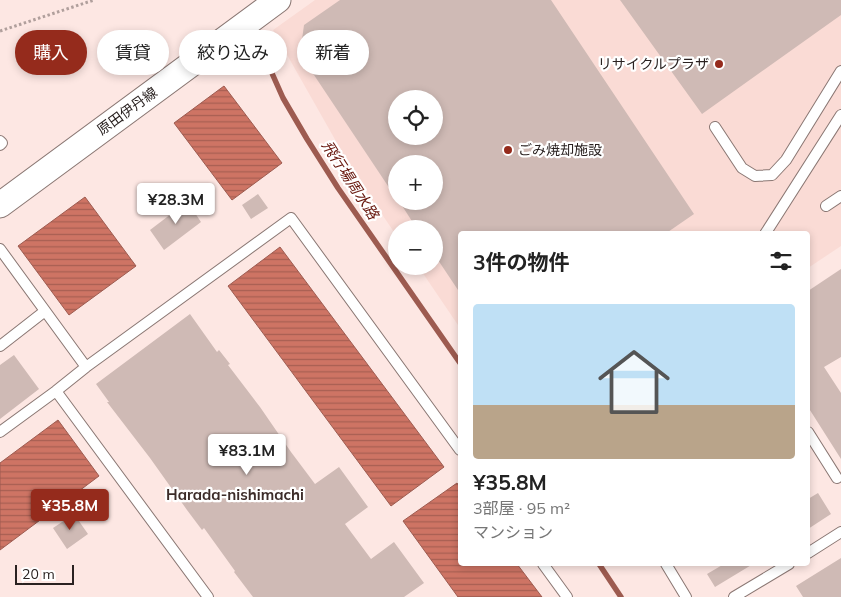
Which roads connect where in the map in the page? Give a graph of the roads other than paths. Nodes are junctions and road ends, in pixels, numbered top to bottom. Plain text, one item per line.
1 (278, 0) edge
2 (841, 71) edge
3 (841, 115) edge
4 (715, 127) dead end
5 (0, 140) edge
6 (0, 145) edge
7 (841, 196) edge
8 (0, 205) edge
9 (826, 206) dead end
10 (767, 231) edge
11 (0, 249) edge
12 (45, 311) junction
13 (0, 346) edge
14 (86, 366) junction
15 (56, 391) junction
16 (0, 432) edge
17 (810, 435) edge
18 (458, 447) edge
19 (840, 479) edge
20 (841, 532) edge
21 (810, 552) edge
22 (544, 566) edge
23 (667, 566) edge
24 (786, 566) edge
25 (208, 597) edge
26 (567, 597) edge
27 (686, 597) edge
28 (734, 597) edge

1 - 8 street, 原田伊丹線
2 - 4 lane
3 - 10 lane
5 - 6 lane
7 - 9 lane
11 - 12 lane
12 - 13 lane
12 - 14 lane
14 - 15 lane
14 - 18 lane
15 - 16 lane
15 - 25 lane
17 - 19 lane
20 - 21 lane
22 - 26 lane
23 - 27 lane
24 - 28 lane

